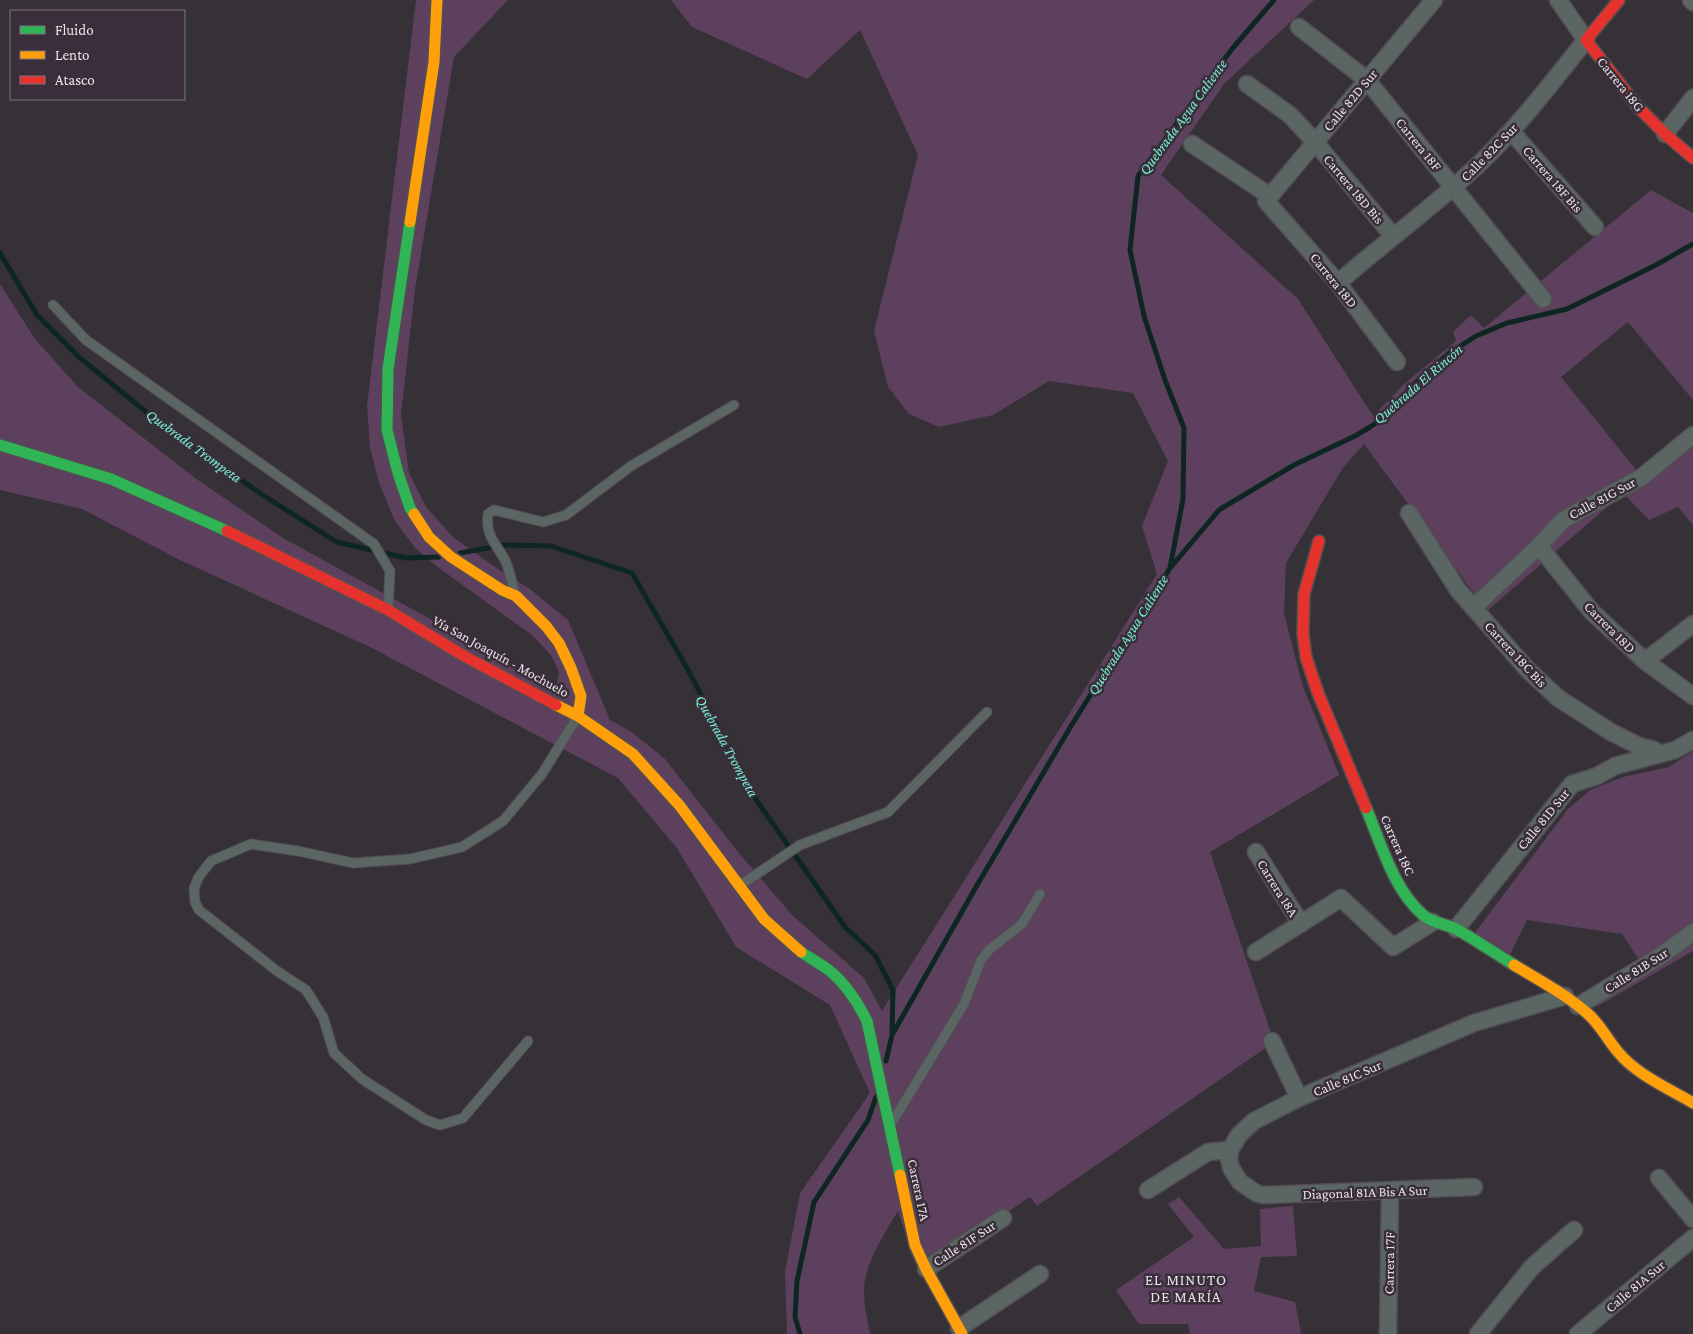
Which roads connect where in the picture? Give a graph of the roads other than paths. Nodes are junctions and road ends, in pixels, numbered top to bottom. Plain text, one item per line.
1 (437, 0) edge
2 (1434, 0) edge
3 (1558, 0) edge
4 (1619, 0) edge
5 (1299, 27) dead end
6 (1586, 40) junction
7 (1367, 80) junction
8 (1246, 84) dead end
9 (1693, 98) edge
10 (1511, 131) junction
11 (1665, 134) junction
12 (1315, 142) junction
13 (1192, 144) dead end
14 (1693, 158) edge
15 (1454, 188) junction
16 (1268, 199) junction
17 (1595, 227) dead end
18 (1393, 236) junction
19 (1338, 283) junction
20 (1543, 299) dead end
21 (53, 305) dead end
22 (1398, 362) dead end
23 (734, 405) dead end
24 (1693, 435) edge
25 (0, 445) edge
26 (1409, 513) dead end
27 (1320, 542) dead end
28 (1539, 546) junction
29 (516, 596) junction
30 (1473, 608) junction
31 (388, 610) junction
32 (1693, 624) edge
33 (1646, 661) junction
34 (1693, 696) edge
35 (987, 712) dead end
36 (578, 716) junction
37 (1693, 740) edge
38 (1660, 754) junction
39 (1256, 852) dead end
40 (739, 886) junction
41 (1040, 894) dead end
42 (1432, 922) junction
43 (1300, 924) junction
44 (1456, 929) junction
45 (1693, 932) edge
46 (1256, 952) dead end
47 (1565, 996) junction
48 (1578, 1006) junction
49 (528, 1040) dead end
50 (1272, 1041) dead end
51 (874, 1043) joint
52 (1299, 1098) junction
53 (1692, 1101) edge
54 (890, 1125) junction
55 (1230, 1150) junction
56 (1659, 1178) dead end
57 (1474, 1187) dead end
58 (1148, 1190) dead end
59 (1390, 1191) junction
60 (1003, 1218) dead end
61 (1693, 1219) edge
62 (1574, 1230) dead end
63 (1693, 1238) edge
64 (926, 1269) junction
65 (1040, 1274) dead end
66 (961, 1331) edge
67 (1388, 1334) edge
68 (1478, 1334) edge
69 (1578, 1334) edge

1 - 29 street
2 - 7 street, Calle 82D Sur
3 - 6 street, Carrera 18G
4 - 6 street, Calle 82C Sur
5 - 7 street, Carrera 18F
6 - 10 street, Calle 82C Sur
6 - 11 street, Carrera 18G
7 - 12 street, Calle 82D Sur
7 - 15 street, Carrera 18F
8 - 12 street, Carrera 18D Bis
9 - 11 street
10 - 15 street, Calle 82C Sur
10 - 17 street, Carrera 18F Bis
11 - 14 street, Carrera 18G
12 - 16 street, Calle 82D Sur
12 - 18 street, Carrera 18D Bis
13 - 16 street, Carrera 18D
15 - 18 street, Calle 82C Sur
15 - 20 street, Carrera 18F
16 - 19 street, Carrera 18D
18 - 19 street, Calle 82C Sur
19 - 22 street, Carrera 18D
21 - 31 lane
23 - 29 lane
24 - 28 street, Calle 81G Sur
25 - 31 street, Vía San Joaquín - Mochuelo
26 - 30 street, Carrera 18C Bis
27 - 42 street, Carrera 18C
28 - 30 street, Calle 81G Sur
28 - 33 street, Carrera 18D
29 - 36 street
30 - 38 street, Carrera 18C Bis
31 - 36 street, Vía San Joaquín - Mochuelo
32 - 33 street
33 - 34 street, Carrera 18D
35 - 40 lane
36 - 40 street, Vía San Joaquín - Mochuelo
36 - 49 lane
37 - 38 street, Calle 81D Sur
38 - 44 street, Calle 81D Sur
39 - 43 street, Carrera 18A
40 - 51 street, Vía San Joaquín - Mochuelo
41 - 54 lane
42 - 43 street
42 - 44 street, Carrera 18C
43 - 46 street
44 - 47 street, Carrera 18C
45 - 48 street, Calle 81B Sur
47 - 48 street, Carrera 18C
47 - 52 street, Calle 81C Sur
48 - 53 street, Carrera 18C
50 - 52 street
51 - 54 street, Carrera 17A
52 - 55 street, Calle 81C Sur
54 - 64 street, Carrera 17A
55 - 58 street
55 - 59 street, Diagonal 81A Bis A Sur
56 - 61 street
57 - 59 street, Diagonal 81A Bis A Sur
59 - 67 street, Carrera 17F
60 - 64 street, Calle 81F Sur
62 - 68 street
63 - 69 street, Calle 81A Sur
64 - 66 street, Carrera 17A
65 - 66 street

